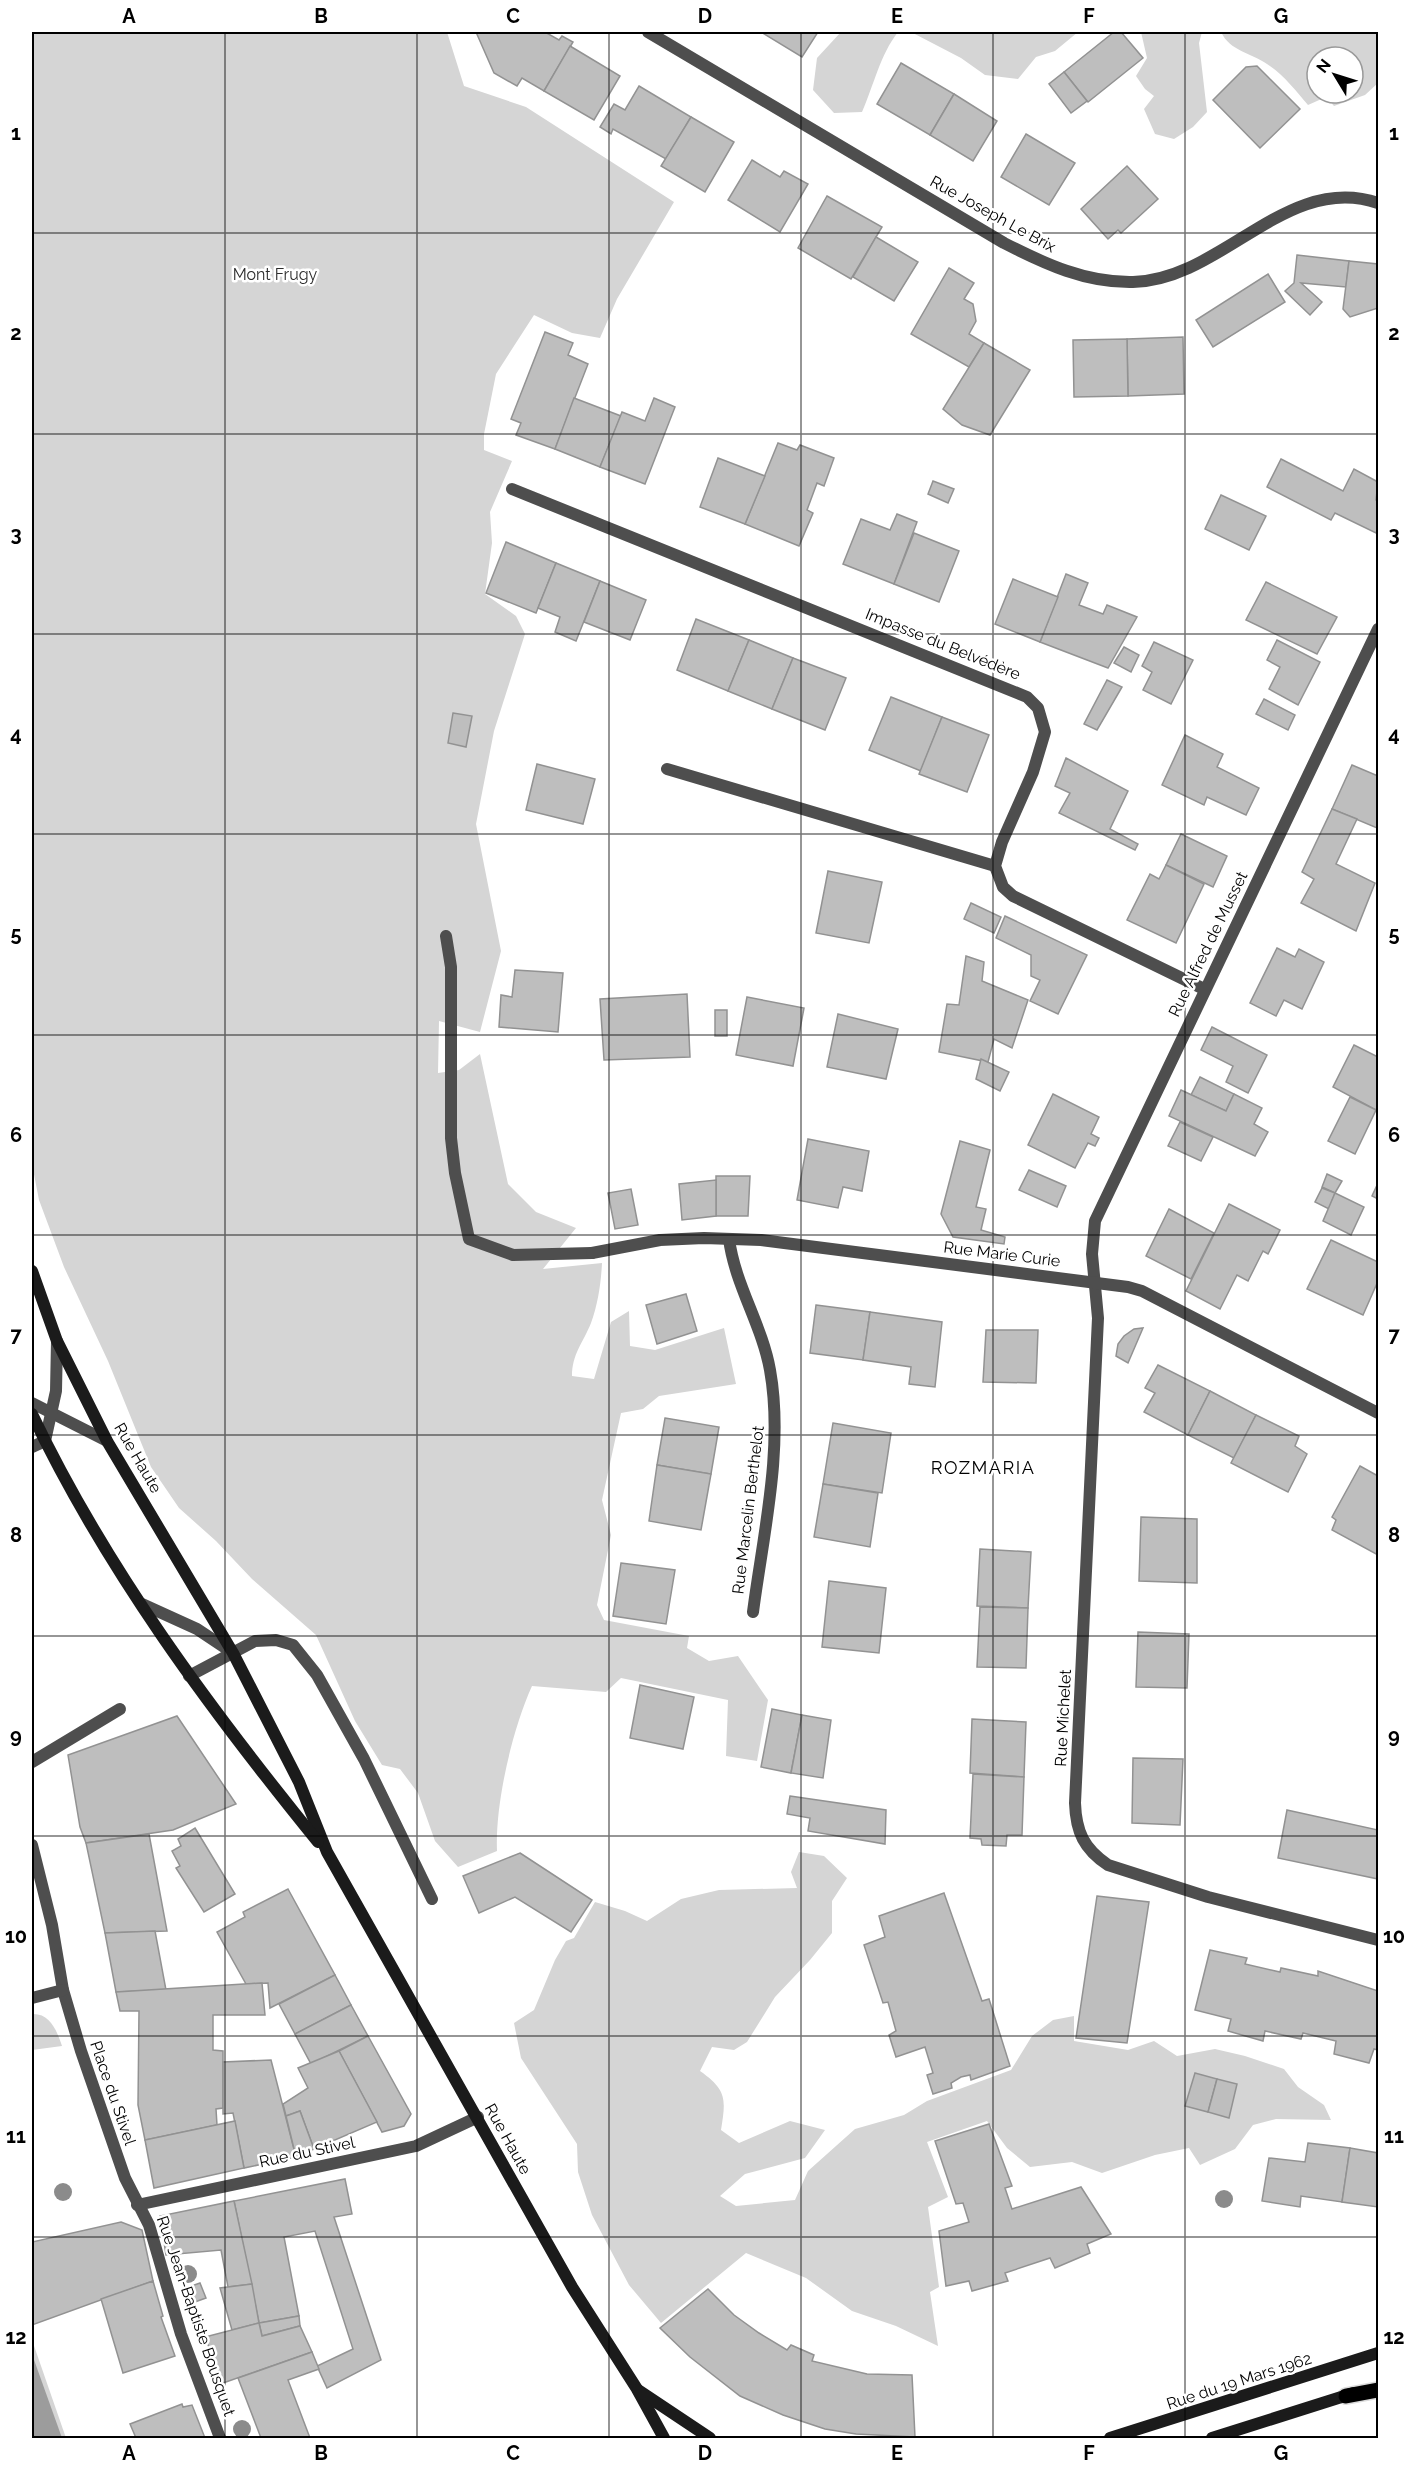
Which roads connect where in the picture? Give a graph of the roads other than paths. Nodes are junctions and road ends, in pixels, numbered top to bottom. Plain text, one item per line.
1 (648, 32) edge
2 (1378, 203) edge
3 (512, 489) dead end
4 (1378, 629) edge
5 (667, 769) dead end
6 (995, 866) junction
7 (446, 936) dead end
8 (1204, 989) junction
9 (729, 1239) junction
10 (32, 1271) edge
11 (1094, 1281) junction
12 (57, 1341) junction
13 (32, 1403) edge
14 (51, 1413) junction
15 (1378, 1413) edge
16 (32, 1414) edge
17 (45, 1441) junction
18 (107, 1441) junction
19 (32, 1447) edge
20 (142, 1604) junction
21 (753, 1612) dead end
22 (232, 1653) junction
23 (189, 1676) junction
24 (120, 1709) dead end
25 (32, 1762) edge
26 (32, 1845) edge
27 (327, 1852) junction
28 (432, 1899) dead end
29 (1378, 1940) edge
30 (63, 1990) junction
31 (32, 1998) edge
32 (478, 2117) junction
33 (137, 2205) junction
34 (1378, 2353) edge
35 (1378, 2388) edge
36 (637, 2389) junction
37 (1346, 2396) joint
38 (220, 2439) edge
39 (664, 2439) edge
40 (710, 2439) edge
41 (1110, 2439) edge
42 (1212, 2439) edge

1 - 2 street, Rue Joseph Le Brix
3 - 6 street, Impasse du Belvédère
4 - 8 street, Rue Alfred de Musset
5 - 6 street
6 - 8 street
7 - 9 street, Rue Marie Curie
8 - 11 street, Rue Alfred de Musset
9 - 11 street, Rue Marie Curie
9 - 21 street, Rue Marcelin Berthelot
10 - 12 main road, Rue Haute
11 - 15 street, Rue Marie Curie
11 - 29 street, Rue Michelet
12 - 14 street
12 - 18 main road, Rue Haute
13 - 14 street
14 - 17 street
14 - 18 street
16 - 17 main road, Rue Haute
17 - 19 street
17 - 20 main road, Rue Haute
18 - 22 main road, Rue Haute
20 - 22 street
20 - 23 main road, Rue Haute
22 - 23 street
22 - 27 main road, Rue Haute
22 - 28 street
23 - 27 main road, Rue Haute
24 - 25 street
26 - 30 street, Place du Stivel
27 - 32 main road, Rue Haute
30 - 31 street
30 - 33 street, Place du Stivel
32 - 33 street, Rue du Stivel
32 - 36 main road, Rue Haute
33 - 38 street, Rue Jean-Baptiste Bousquet
34 - 41 main road, Rue du 19 Mars 1962
35 - 37 main road
36 - 39 main road, Rue Haute
36 - 40 main road
37 - 42 main road

